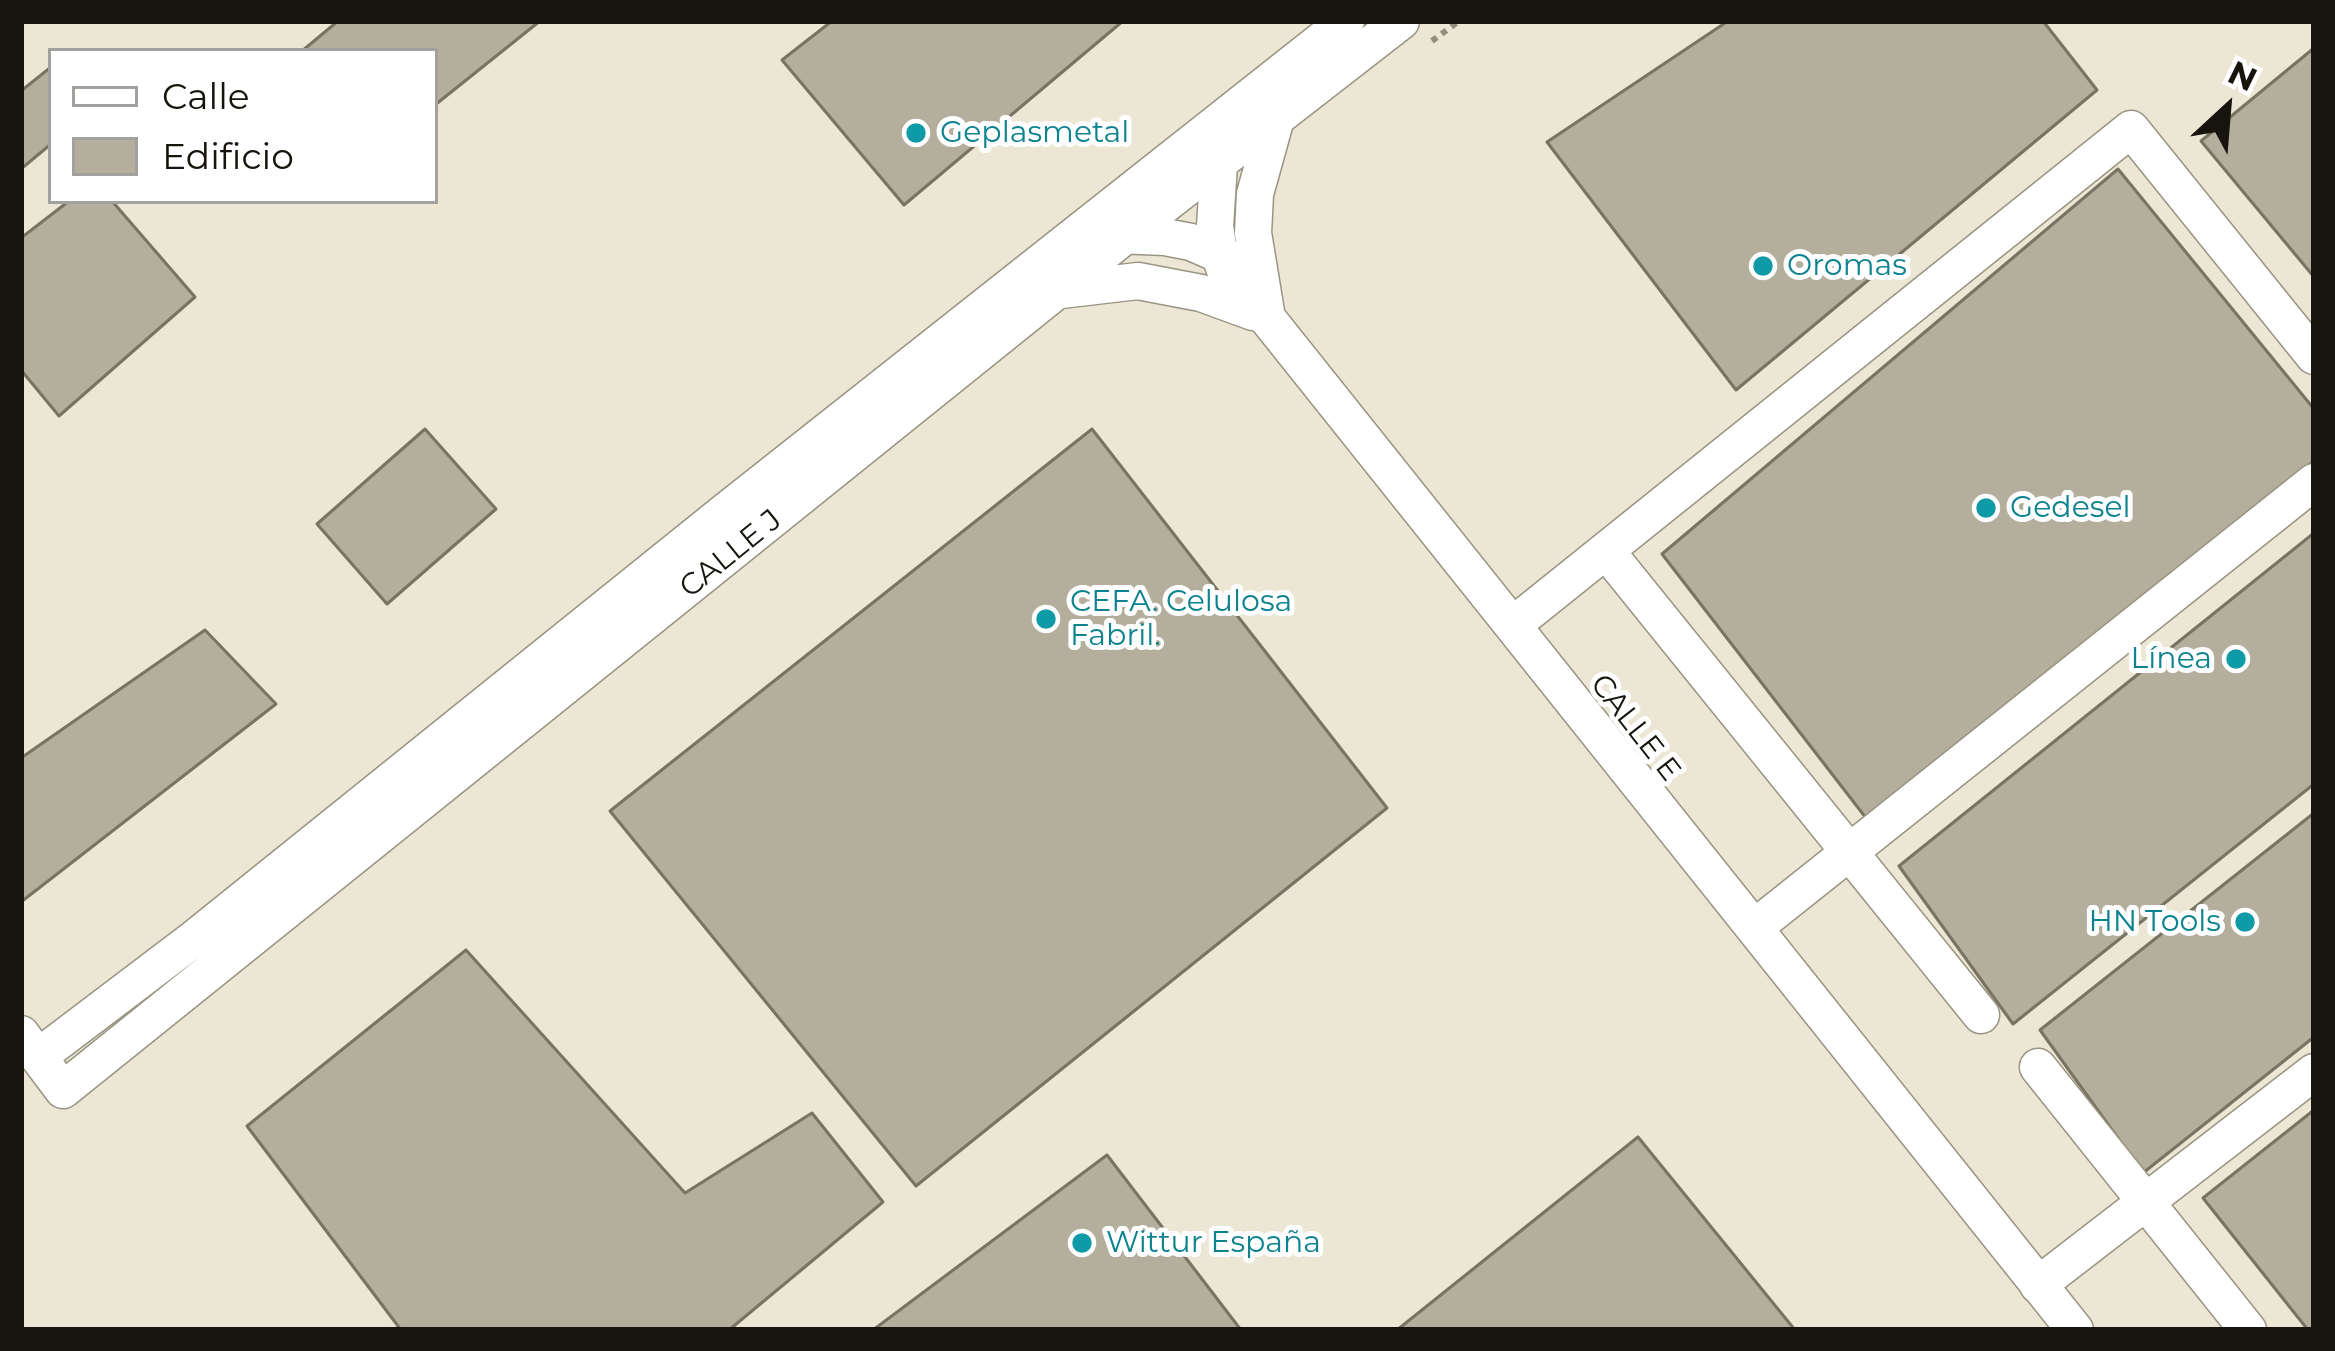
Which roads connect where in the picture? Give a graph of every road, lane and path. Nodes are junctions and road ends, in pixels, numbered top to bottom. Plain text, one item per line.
1 (1346, 21) edge
2 (1401, 21) edge
3 (1223, 122) junction
4 (1275, 122) junction
5 (1217, 165) junction
6 (1127, 234) junction
7 (1076, 236) junction
8 (1219, 253) junction
9 (1256, 271) junction
10 (1059, 291) junction
11 (1267, 318) junction
12 (2314, 356) edge
13 (2314, 482) edge
14 (1607, 552) junction
15 (1513, 625) junction
16 (1849, 851) junction
17 (1754, 928) junction
18 (1981, 1015) dead end
19 (30, 1046) edge
20 (2038, 1067) dead end
21 (2314, 1072) edge
22 (2147, 1202) junction
23 (2038, 1285) junction
24 (2075, 1330) edge
25 (2248, 1330) edge

1 - 3 street, CALLE J
2 - 4 street, CALLE J
3 - 5 street
3 - 7 street, CALLE J
4 - 5 street, CALLE J
4 - 9 street, CALLE E
5 - 6 street, CALLE J
5 - 8 street
6 - 7 street
6 - 8 street
6 - 10 street, CALLE J
7 - 19 street, CALLE J
8 - 9 street
8 - 11 street
9 - 11 street, CALLE E
10 - 11 street
10 - 19 street, CALLE J
11 - 15 street, CALLE E
12 - 14 street
13 - 16 street
14 - 15 street
14 - 16 street
15 - 17 street, CALLE E
16 - 17 street
16 - 18 street
17 - 23 street, CALLE E
20 - 22 street
21 - 22 street
22 - 23 street
22 - 25 street
23 - 24 street, CALLE E

